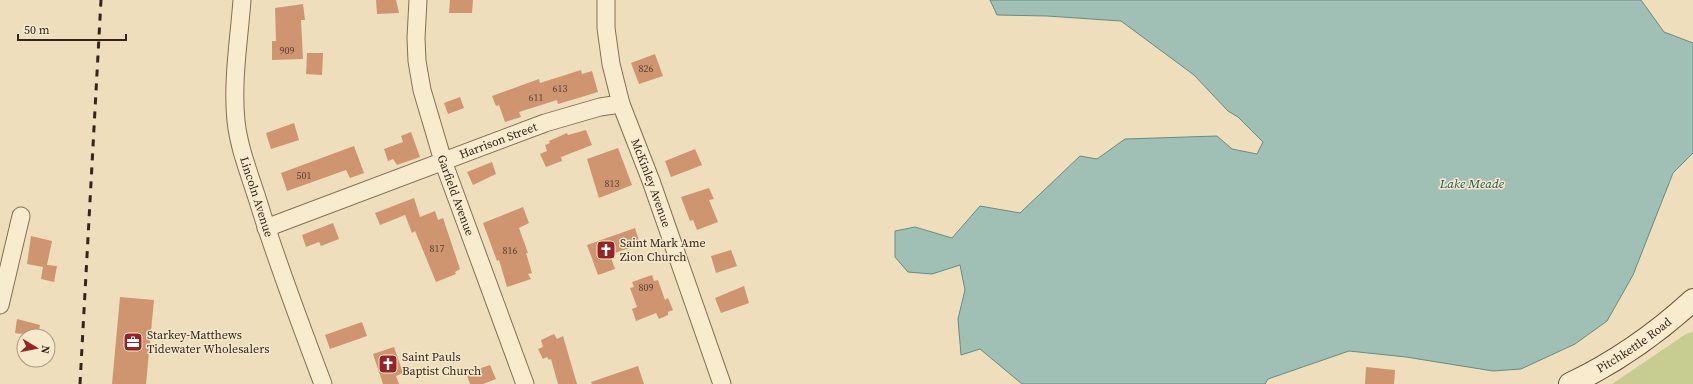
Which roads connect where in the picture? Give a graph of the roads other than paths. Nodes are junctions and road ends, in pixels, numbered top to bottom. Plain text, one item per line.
1 (242, 0) edge
2 (418, 0) edge
3 (606, 0) edge
4 (621, 104) junction
5 (443, 161) junction
6 (21, 216) dead end
7 (266, 228) junction
8 (1693, 300) edge
9 (0, 304) edge
10 (323, 384) edge
11 (525, 384) edge
12 (722, 384) edge
13 (1570, 384) edge

1 - 7 street, Lincoln Avenue
2 - 5 street, Garfield Avenue
3 - 4 street, McKinley Avenue
4 - 5 street, Harrison Street
4 - 12 street, McKinley Avenue
5 - 7 street, Harrison Street
5 - 11 street, Garfield Avenue
6 - 9 street
7 - 10 street, Lincoln Avenue
8 - 13 main road, Pitchkettle Road

